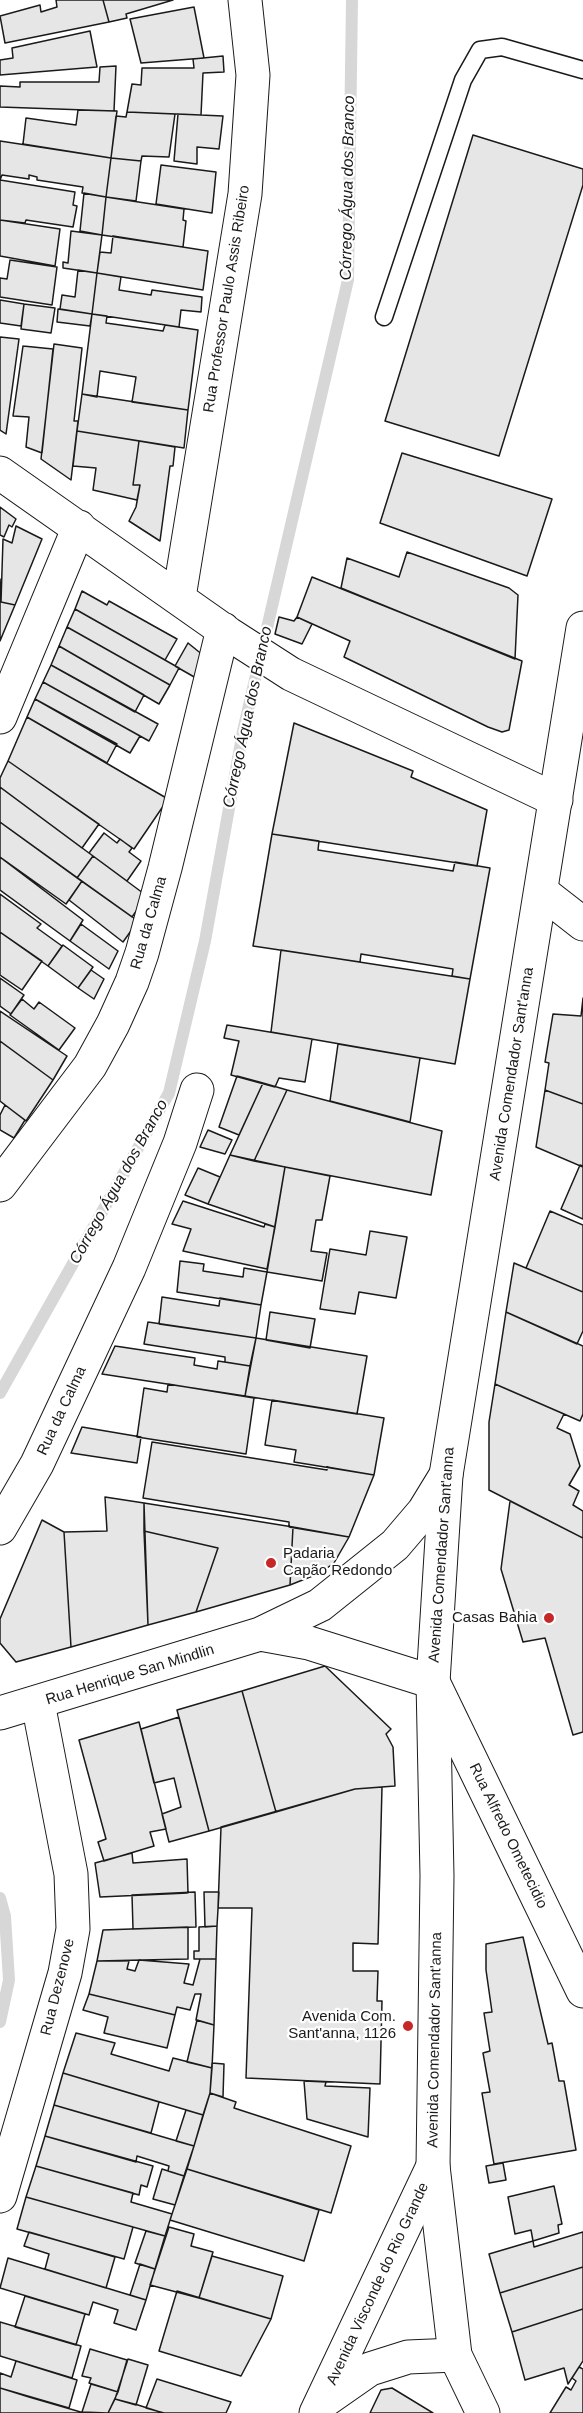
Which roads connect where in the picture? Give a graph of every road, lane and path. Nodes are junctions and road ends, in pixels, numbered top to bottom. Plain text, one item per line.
1 (245, 0) edge
2 (583, 70) edge
3 (384, 317) dead end
4 (0, 472) edge
5 (79, 527) junction
6 (178, 597) junction
7 (583, 628) edge
8 (226, 631) junction
9 (0, 717) edge
10 (574, 736) edge
11 (556, 800) junction
12 (542, 892) junction
13 (583, 924) edge
14 (196, 1090) dead end
15 (0, 1185) edge
16 (446, 1474) junction
17 (0, 1528) edge
18 (260, 1634) junction
19 (433, 1682) junction
20 (38, 1703) junction
21 (0, 1713) edge
22 (583, 1991) edge
23 (433, 2166) junction
24 (0, 2196) edge
25 (455, 2355) junction
26 (319, 2408) edge
27 (483, 2413) edge

1 - 6 street, Rua Professor Paulo Assis Ribeiro
2 - 3 lane
4 - 5 street
5 - 6 street
5 - 9 street
6 - 8 street
7 - 10 street, Avenida Comendador Sant'anna
8 - 11 street
8 - 15 street, Rua da Calma
10 - 11 street, Avenida Comendador Sant'anna
11 - 12 street, Avenida Comendador Sant'anna
12 - 13 street
12 - 16 street, Avenida Comendador Sant'anna
14 - 17 street, Rua da Calma
16 - 18 street, Rua Henrique San Mindlin
16 - 19 street, Avenida Comendador Sant'anna
18 - 19 street
18 - 20 street, Rua Henrique San Mindlin
19 - 22 street, Rua Alfredo Ometecidio
19 - 23 street, Avenida Comendador Sant'anna
20 - 21 street, Rua Henrique San Mindlin
20 - 24 street, Rua Dezenove
23 - 25 street, Avenida Comendador Sant'anna
23 - 26 street, Avenida Visconde do Rio Grande
25 - 26 street, Avenida Visconde do Rio Grande
25 - 27 street, Avenida Comendador Sant'anna

